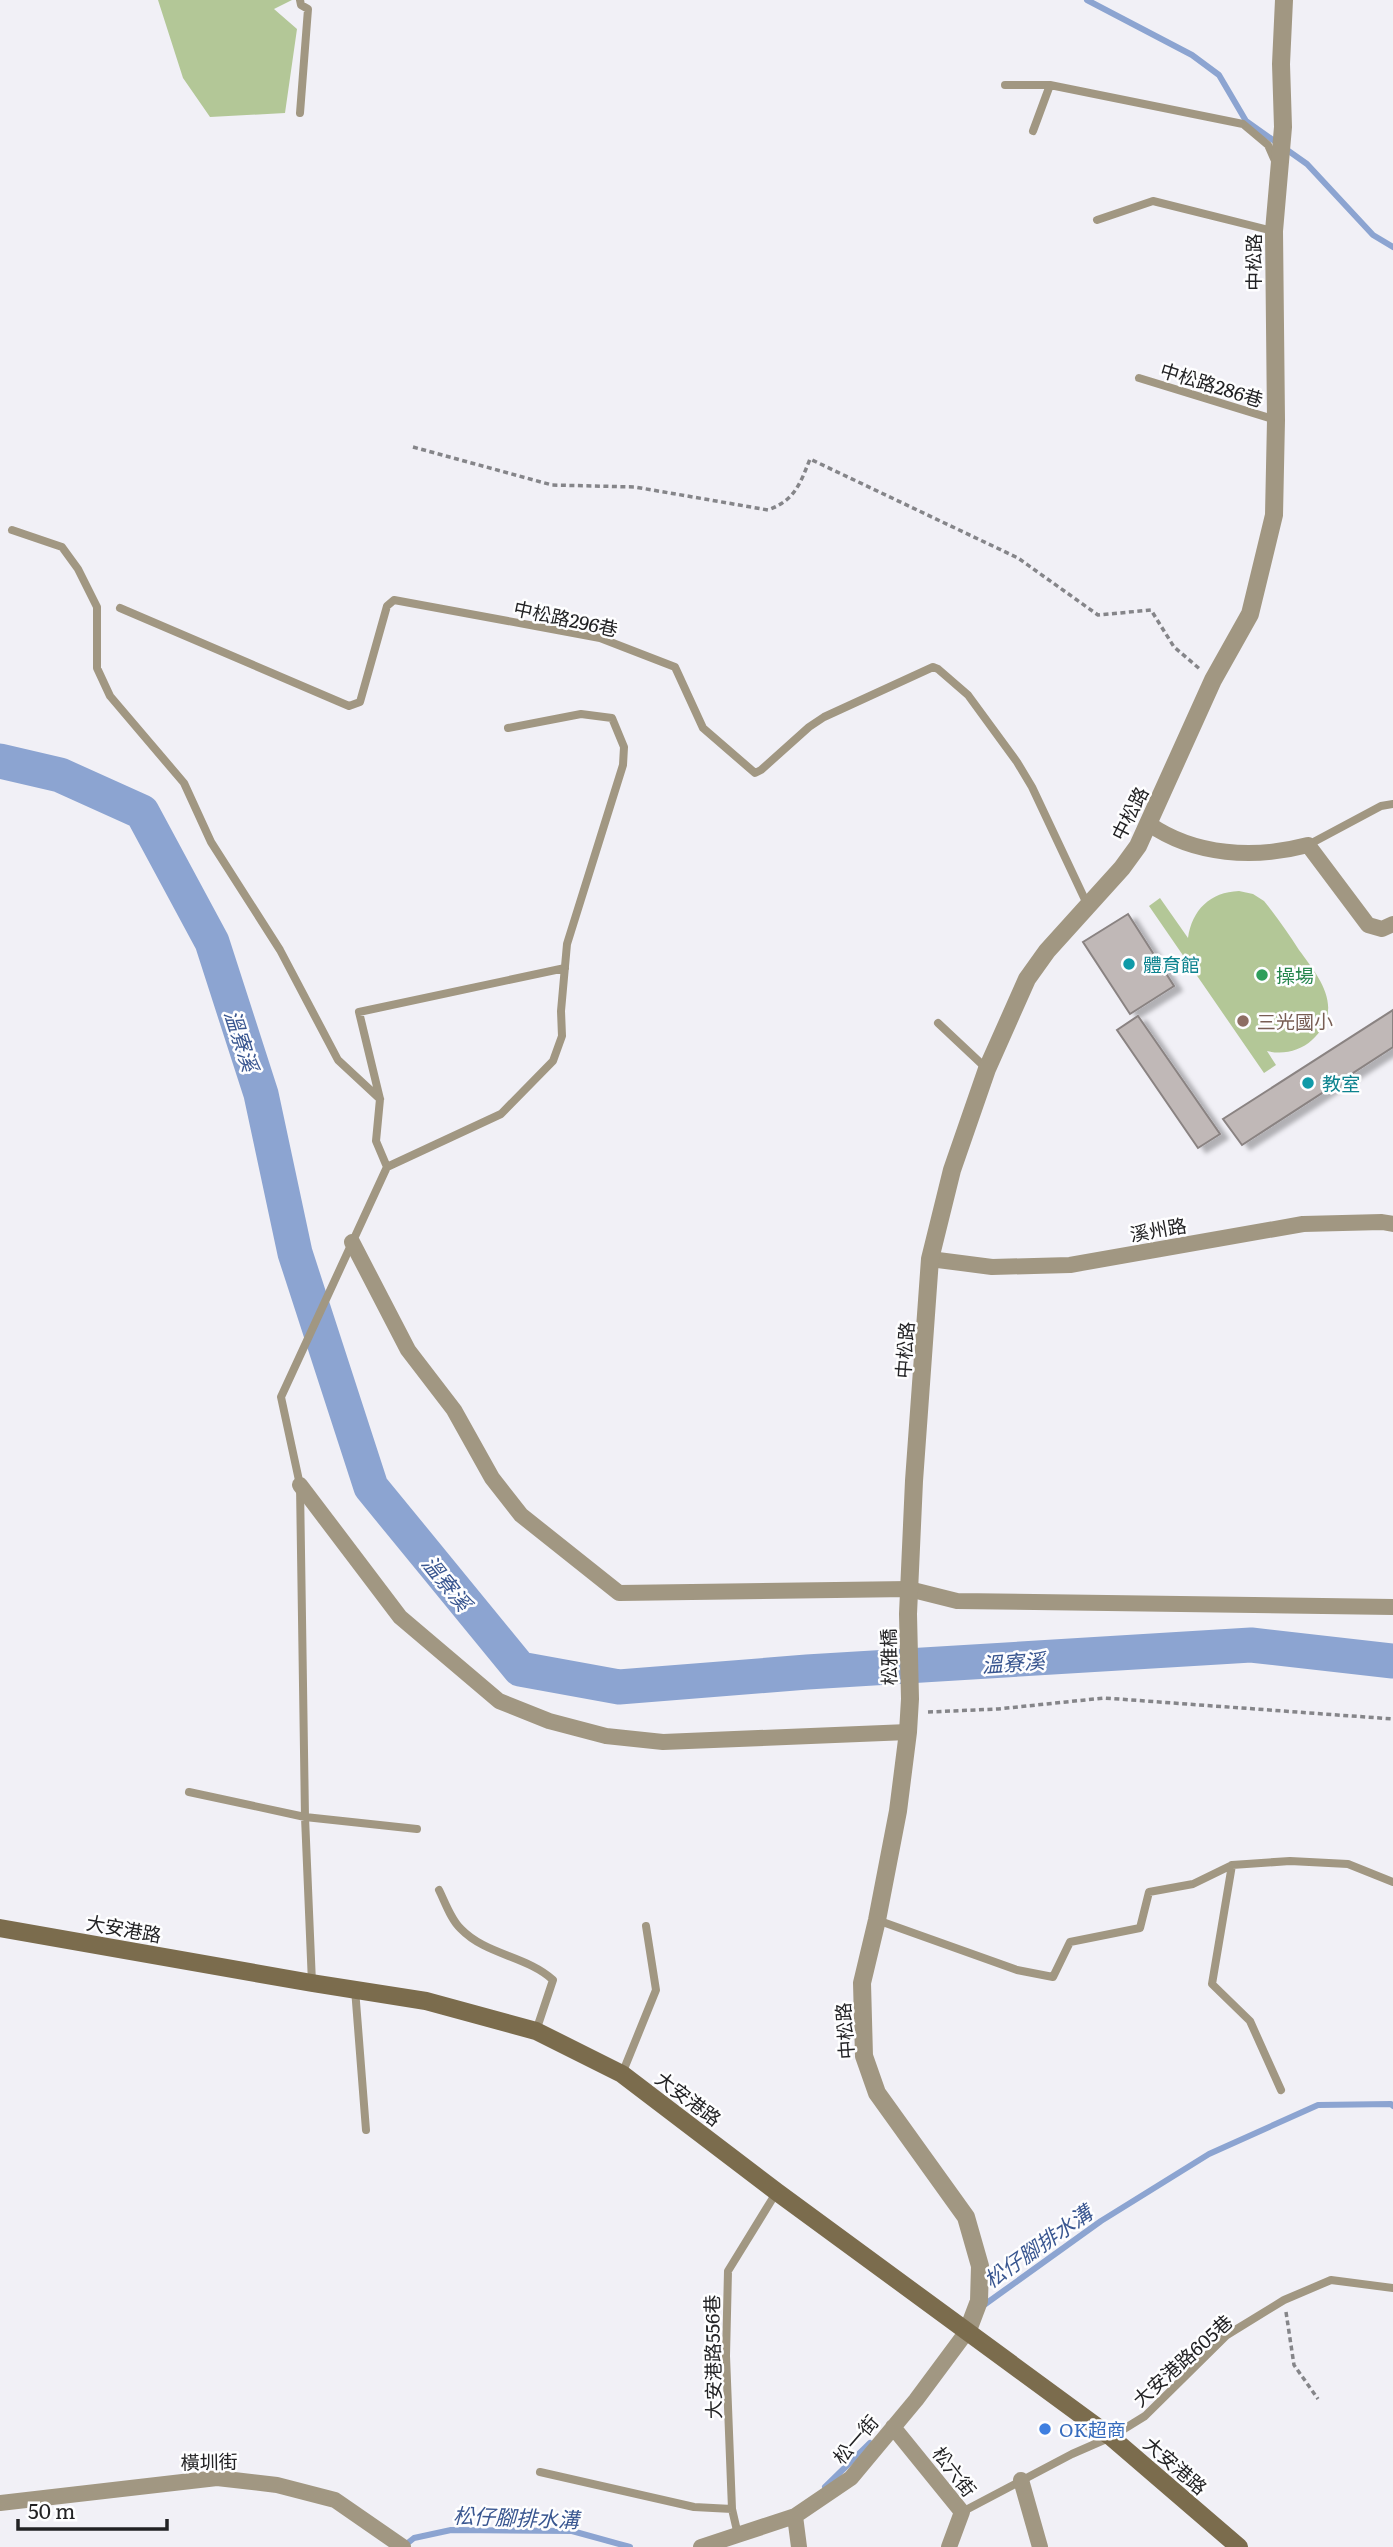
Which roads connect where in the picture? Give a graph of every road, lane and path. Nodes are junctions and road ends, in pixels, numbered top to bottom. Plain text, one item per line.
1 (300, 0) edge
2 (1284, 0) edge
3 (1005, 85) dead end
4 (1050, 86) junction
5 (300, 113) dead end
6 (1033, 131) dead end
7 (1279, 161) junction
8 (1097, 220) dead end
9 (1273, 231) junction
10 (1139, 379) dead end
11 (1276, 420) junction
12 (413, 447) dead end
13 (12, 530) dead end
14 (120, 608) dead end
15 (1213, 680) junction
16 (508, 729) dead end
17 (1393, 804) edge
18 (1149, 824) junction
19 (1307, 845) junction
20 (1088, 906) junction
21 (1393, 924) edge
22 (565, 968) junction
23 (938, 1023) dead end
24 (987, 1069) junction
25 (380, 1099) junction
26 (387, 1167) junction
27 (1393, 1224) edge
28 (352, 1242) junction
29 (930, 1259) junction
30 (300, 1485) junction
31 (909, 1589) junction
32 (1393, 1607) edge
33 (908, 1614) joint
34 (910, 1706) junction
35 (1393, 1719) edge
36 (908, 1732) junction
37 (189, 1792) dead end
38 (305, 1817) junction
39 (417, 1829) dead end
40 (1233, 1864) junction
41 (1393, 1882) edge
42 (439, 1890) dead end
43 (877, 1920) junction
44 (646, 1926) dead end
45 (0, 1927) edge
46 (312, 1983) junction
47 (355, 1989) junction
48 (536, 2031) junction
49 (622, 2074) junction
50 (1281, 2090) dead end
51 (366, 2130) dead end
52 (777, 2192) junction
53 (1393, 2288) edge
54 (1284, 2300) junction
55 (968, 2330) junction
56 (1318, 2399) dead end
57 (893, 2427) junction
58 (1111, 2437) junction
59 (540, 2472) dead end
60 (1021, 2480) junction
61 (0, 2503) edge
62 (732, 2508) junction
63 (962, 2512) junction
64 (795, 2516) junction
65 (738, 2535) junction
66 (403, 2547) edge
67 (701, 2547) edge
68 (799, 2547) edge
69 (949, 2547) edge
70 (1040, 2547) edge
71 (1239, 2547) edge

1 - 5 lane
2 - 7 street, 中松路
3 - 4 lane
4 - 6 lane
4 - 7 lane
7 - 9 street, 中松路
8 - 9 lane
9 - 11 street, 中松路
10 - 11 lane, 中松路286巷
11 - 15 street, 中松路
12 - 15 path
13 - 25 lane
14 - 20 lane, 中松路296巷
15 - 18 street, 中松路
16 - 22 lane
17 - 19 lane
18 - 19 street
18 - 20 street, 中松路
19 - 21 street
20 - 24 street, 中松路
22 - 25 lane
22 - 26 lane
23 - 24 lane
24 - 29 street, 中松路
25 - 26 lane
26 - 28 lane
27 - 29 street, 溪州路
28 - 30 lane
28 - 31 street
29 - 31 street, 中松路
30 - 36 street
30 - 38 lane
31 - 32 street
31 - 33 street, 中松路
33 - 34 street, 松雅橋
34 - 35 path
34 - 36 street, 中松路
36 - 43 street, 中松路
37 - 38 lane
38 - 39 lane
38 - 46 lane
40 - 41 lane
40 - 43 lane
40 - 50 lane
42 - 48 lane
43 - 55 street, 中松路
44 - 49 lane
45 - 46 main road, 大安港路
46 - 47 main road, 大安港路
47 - 48 main road, 大安港路
47 - 51 lane
48 - 49 main road, 大安港路
49 - 52 main road, 大安港路
52 - 55 main road, 大安港路
52 - 62 lane, 大安港路556巷
53 - 54 lane, 大安港路605巷
54 - 56 path
54 - 58 lane, 大安港路605巷
55 - 57 street, 松一街
55 - 58 main road, 大安港路
57 - 63 street, 松六街
57 - 64 street, 松一街
58 - 60 lane, 大安港路605巷
58 - 71 main road, 大安港路
59 - 62 lane
60 - 63 lane, 大安港路605巷
60 - 70 street
61 - 66 street, 橫圳街
62 - 65 lane, 大安港路556巷
63 - 69 street, 松六街
64 - 65 street, 松一街
64 - 68 street
65 - 67 street, 松一街

